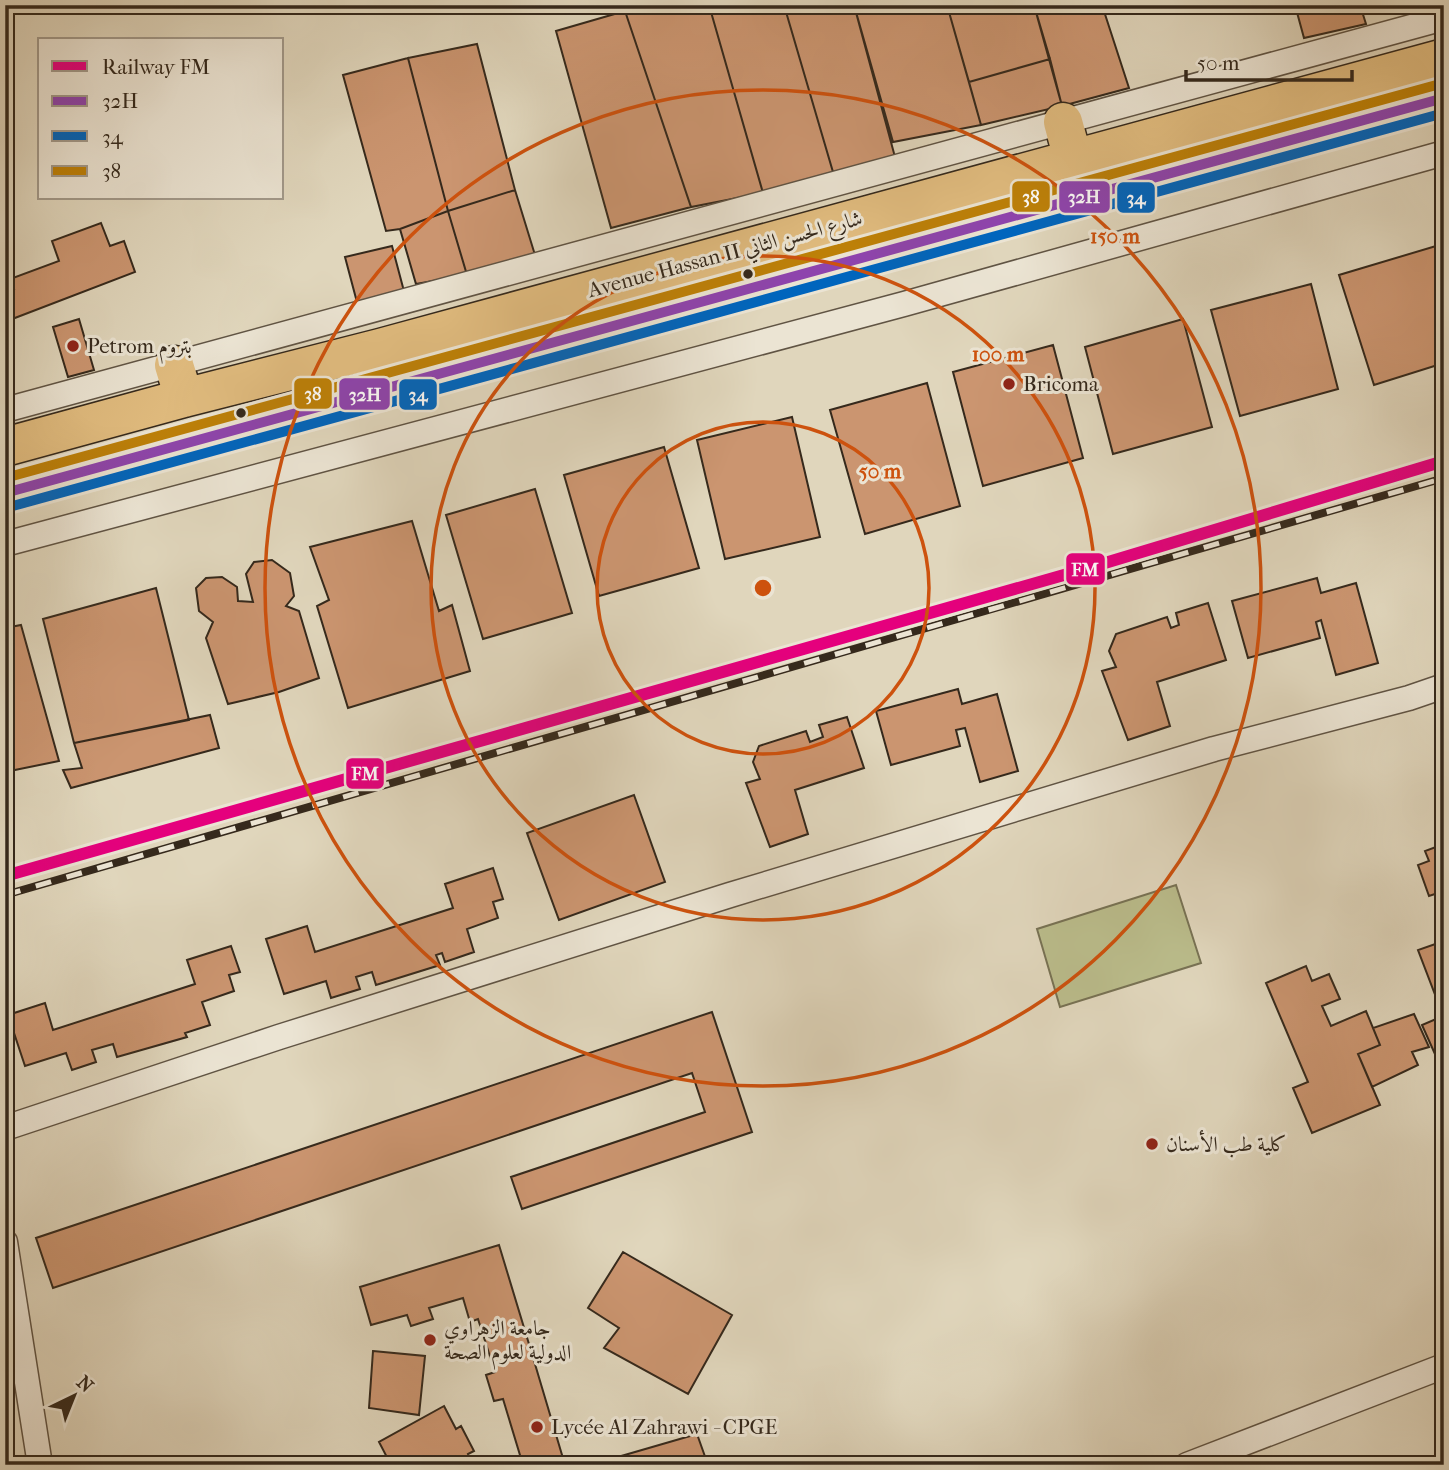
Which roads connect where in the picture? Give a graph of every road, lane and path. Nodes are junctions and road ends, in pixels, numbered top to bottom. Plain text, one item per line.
1 (1444, 19) edge
2 (1444, 58) edge
3 (1444, 98) edge
4 (1063, 122) junction
5 (1444, 153) edge
6 (1073, 159) junction
7 (179, 381) junction
8 (5, 410) edge
9 (5, 447) edge
10 (5, 493) edge
11 (5, 544) edge
12 (1444, 685) edge
13 (1409, 698) junction
14 (1444, 700) edge
15 (5, 1128) edge
16 (5, 1242) edge
17 (1444, 1366) edge
18 (40, 1465) edge
19 (1187, 1465) edge

1 - 4 street
2 - 6 main road, Avenue Hassan II شارع الحسن الثاني
3 - 10 main road, Avenue Hassan II شارع الحسن الثاني
4 - 6 main road
4 - 7 street
5 - 11 street
6 - 7 main road, Avenue Hassan II شارع الحسن الثاني
7 - 8 street
7 - 9 main road, Avenue Hassan II شارع الحسن الثاني
12 - 13 street
13 - 14 street
13 - 15 street
16 - 18 street
17 - 19 street

